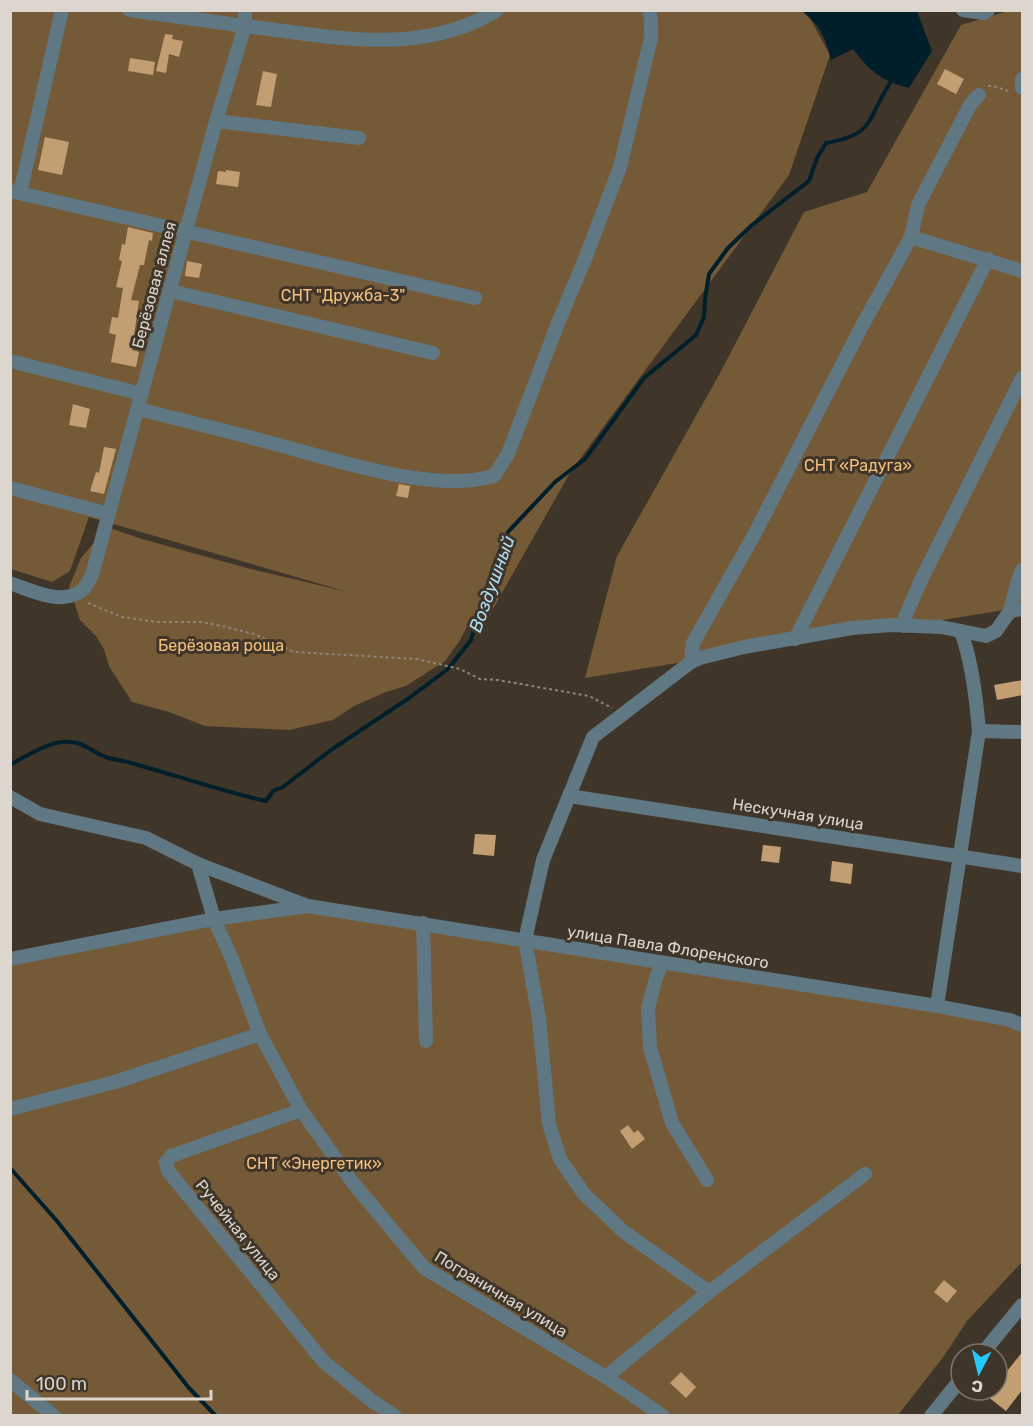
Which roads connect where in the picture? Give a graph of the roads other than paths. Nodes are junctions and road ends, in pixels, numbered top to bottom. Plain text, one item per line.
1 (62, 10) edge
2 (129, 10) edge
3 (245, 10) edge
4 (497, 10) edge
5 (649, 10) edge
6 (963, 10) edge
7 (988, 10) edge
8 (245, 26) junction
9 (1023, 79) edge
10 (1018, 90) edge
11 (979, 95) road end
12 (216, 121) junction
13 (359, 138) dead end
14 (15, 192) edge
15 (186, 230) junction
16 (911, 237) junction
17 (988, 259) junction
18 (1023, 271) edge
19 (170, 291) junction
20 (475, 298) dead end
21 (433, 353) dead end
22 (10, 361) edge
23 (1023, 378) edge
24 (142, 394) junction
25 (138, 409) junction
26 (10, 488) edge
27 (109, 514) junction
28 (1023, 570) edge
29 (10, 584) edge
30 (1016, 610) edge
31 (904, 626) junction
32 (961, 631) junction
33 (795, 639) junction
34 (692, 662) junction
35 (979, 731) junction
36 (1023, 732) edge
37 (569, 796) junction
38 (10, 797) edge
39 (961, 855) junction
40 (198, 864) junction
41 (1023, 866) edge
42 (308, 906) junction
43 (214, 919) junction
44 (423, 923) junction
45 (525, 940) junction
46 (10, 959) edge
47 (662, 963) junction
48 (937, 1006) junction
49 (1023, 1024) edge
50 (260, 1034) junction
51 (426, 1041) dead end
52 (10, 1109) edge
53 (301, 1110) junction
54 (865, 1174) dead end
55 (707, 1180) dead end
56 (710, 1292) junction
57 (1023, 1305) edge
58 (992, 1342) edge
59 (606, 1377) junction
60 (10, 1380) edge
61 (949, 1394) edge
62 (54, 1416) edge
63 (395, 1416) edge
64 (663, 1416) edge
65 (931, 1416) edge

1 - 14 street
2 - 8 street
3 - 8 street, Берёзовая аллея
4 - 8 street
5 - 25 street
6 - 7 street
8 - 12 street, Берёзовая аллея
9 - 10 street
11 - 16 street
12 - 13 street
12 - 15 street, Берёзовая аллея
14 - 15 street
15 - 19 street, Берёзовая аллея
15 - 20 street
16 - 17 street
16 - 34 street
17 - 18 street
17 - 33 street
19 - 21 street
19 - 24 street, Берёзовая аллея
22 - 24 street
23 - 31 street
24 - 25 street, Берёзовая аллея
25 - 27 street, Берёзовая аллея
26 - 27 street
27 - 29 street, Берёзовая аллея
28 - 30 street
30 - 32 street
31 - 32 street
31 - 33 street
32 - 35 street
33 - 34 street
34 - 37 street
35 - 36 street
35 - 39 street
37 - 39 street, Нескучная улица
37 - 45 street
38 - 40 street, улица Павла Флоренского
39 - 41 street, Нескучная улица
39 - 48 street
40 - 42 street, улица Павла Флоренского
40 - 43 street
42 - 43 street, улица Павла Флоренского
42 - 44 street, улица Павла Флоренского
43 - 46 street, улица Павла Флоренского
43 - 50 street, Пограничная улица
44 - 45 street, улица Павла Флоренского
44 - 51 street
45 - 47 street, улица Павла Флоренского
45 - 56 street
47 - 48 street, улица Павла Флоренского
47 - 55 street
48 - 49 street, улица Павла Флоренского
50 - 52 street
50 - 53 street, Пограничная улица
53 - 59 street, Пограничная улица
53 - 63 street, Ручейная улица
54 - 56 street
56 - 59 street
57 - 58 street
59 - 64 street, Пограничная улица
60 - 62 street
61 - 65 street

